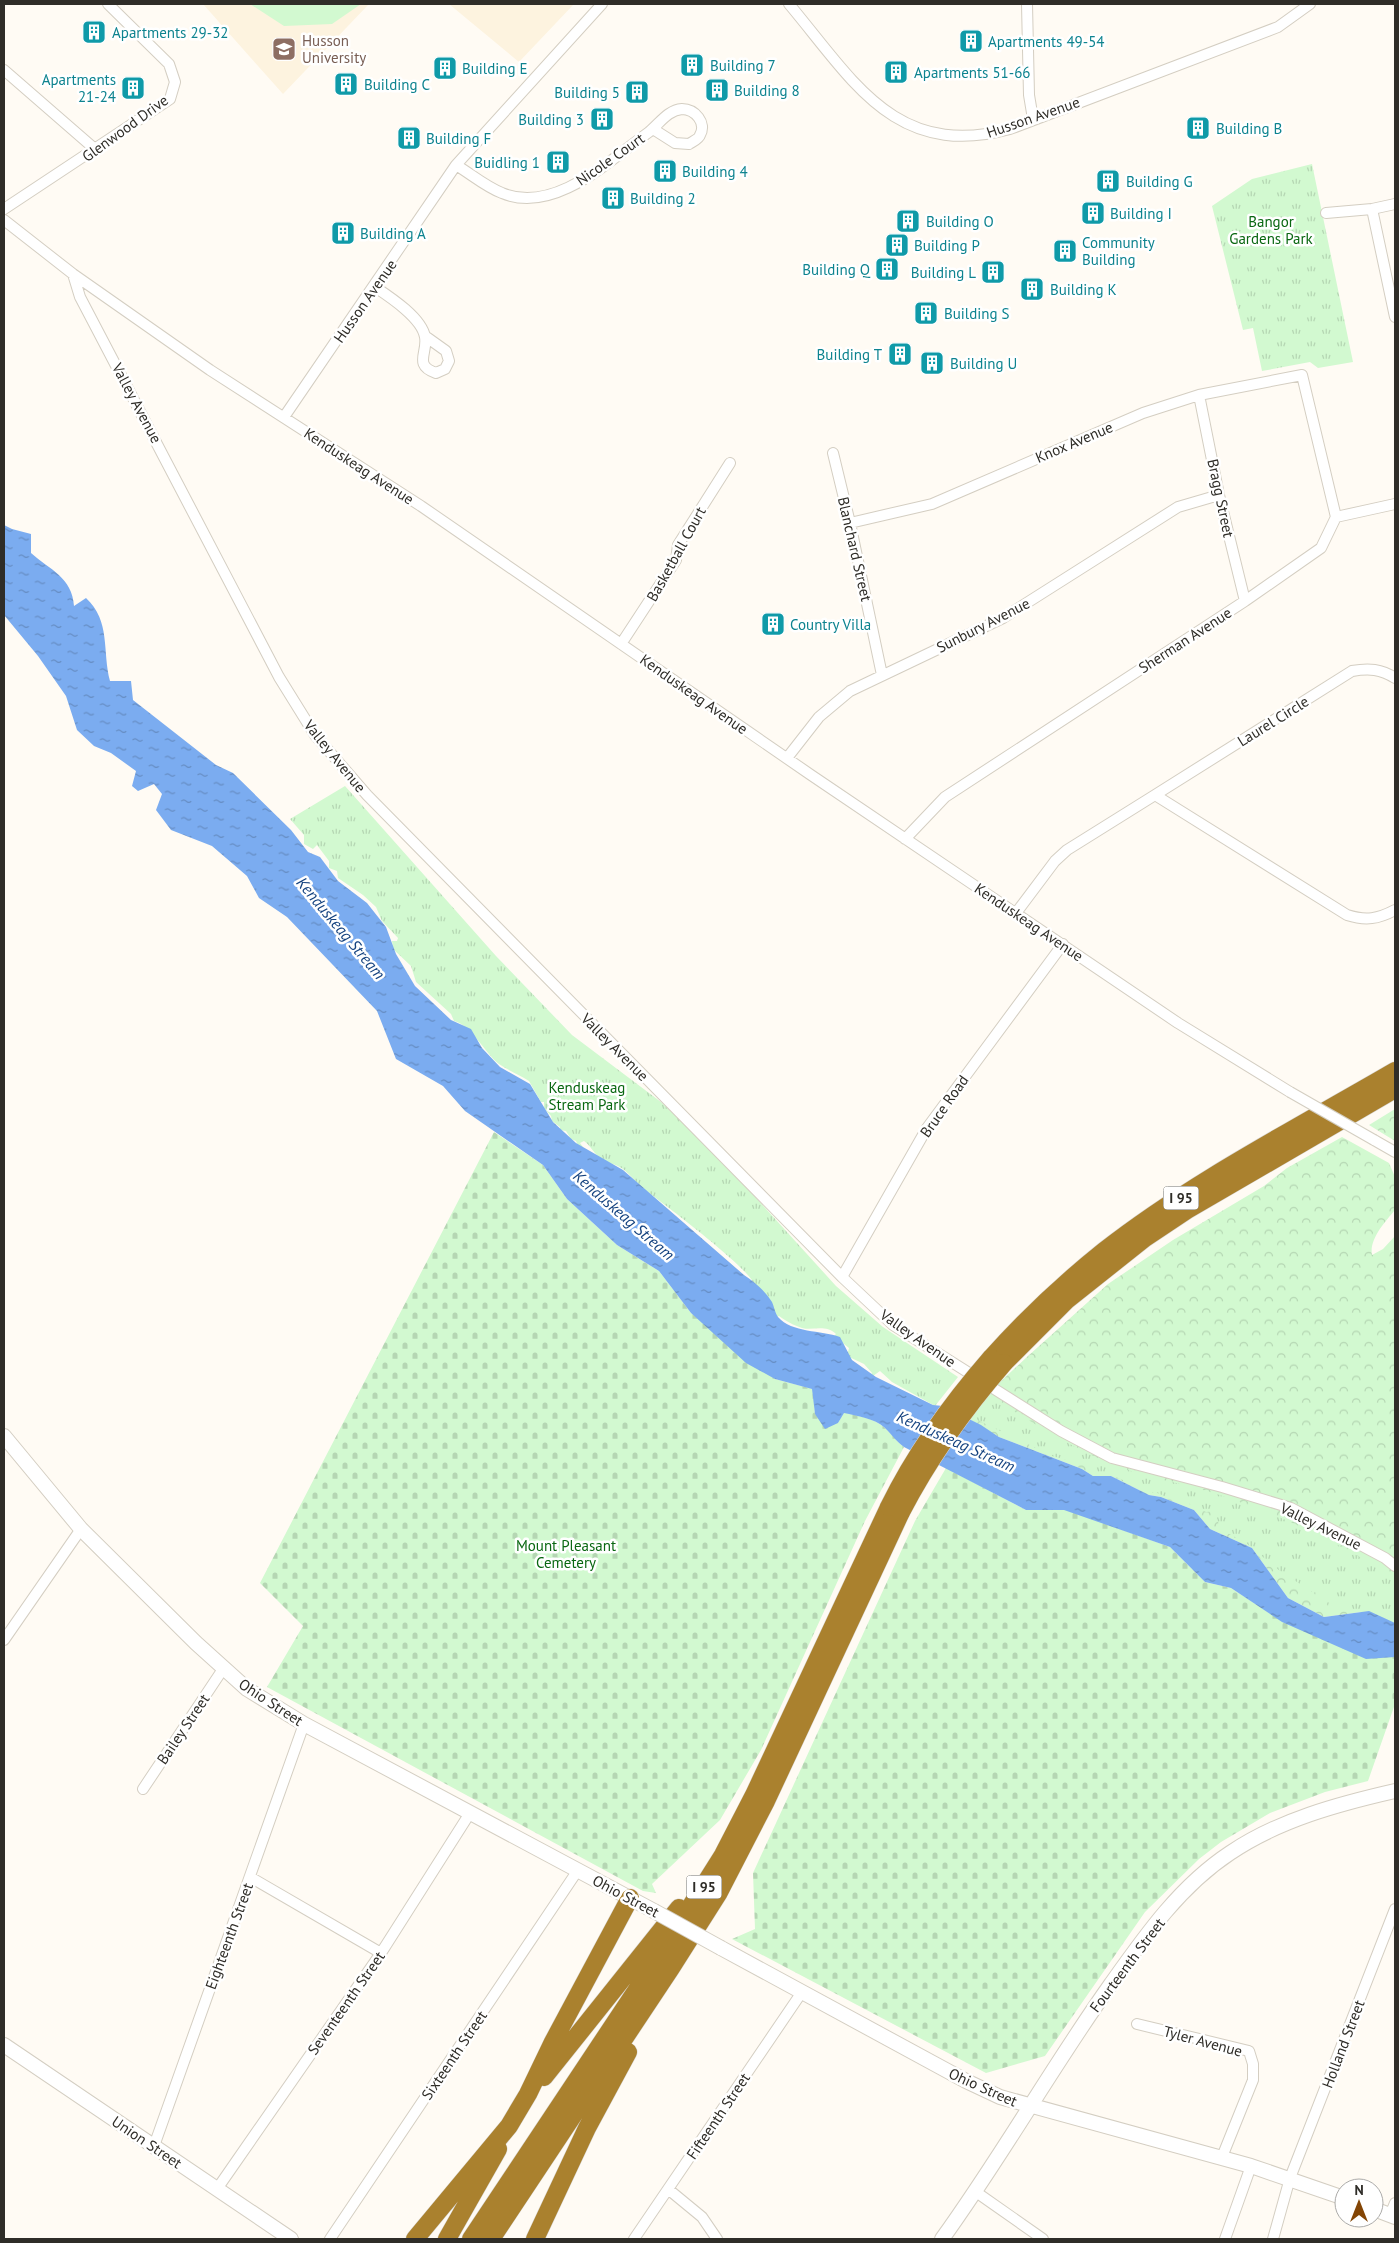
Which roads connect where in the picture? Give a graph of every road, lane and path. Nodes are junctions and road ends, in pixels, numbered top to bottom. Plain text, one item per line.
1 (108, 4) edge
2 (602, 4) edge
3 (790, 4) edge
4 (1027, 4) edge
5 (1310, 4) edge
6 (4, 70) edge
7 (1033, 119) junction
8 (653, 129) junction
9 (96, 150) junction
10 (456, 165) junction
11 (1395, 204) edge
12 (4, 208) edge
13 (1372, 209) junction
14 (1326, 213) dead end
15 (4, 220) edge
16 (73, 274) junction
17 (375, 286) junction
18 (1395, 317) edge
19 (425, 336) dead end
20 (1200, 395) junction
21 (284, 417) junction
22 (832, 453) dead end
23 (730, 463) dead end
24 (1219, 495) junction
25 (1395, 504) edge
26 (1336, 517) junction
27 (850, 523) junction
28 (1245, 601) junction
29 (621, 644) junction
30 (882, 674) junction
31 (1395, 678) edge
32 (787, 758) junction
33 (1154, 795) junction
34 (906, 839) junction
35 (1395, 910) edge
36 (1016, 913) junction
37 (1063, 944) junction
38 (1395, 1070) edge
39 (1395, 1089) edge
40 (1395, 1152) edge
41 (842, 1277) junction
42 (998, 1361) junction
43 (4, 1436) edge
44 (895, 1510) junction
45 (82, 1529) junction
46 (1395, 1566) edge
47 (4, 1640) edge
48 (223, 1668) junction
49 (304, 1724) junction
50 (143, 1790) dead end
51 (1395, 1791) edge
52 (754, 1795) junction
53 (470, 1813) junction
54 (578, 1870) junction
55 (250, 1877) junction
56 (630, 1898) junction
57 (1395, 1909) edge
58 (381, 1953) junction
59 (671, 1968) junction
60 (802, 1992) junction
61 (1137, 2024) dead end
62 (4, 2045) edge
63 (528, 2094) junction
64 (1028, 2107) junction
65 (509, 2126) junction
66 (154, 2146) junction
67 (1222, 2158) junction
68 (1251, 2166) junction
69 (1290, 2178) junction
70 (217, 2189) junction
71 (668, 2189) junction
72 (976, 2192) junction
73 (1334, 2194) edge
74 (291, 2239) edge
75 (330, 2239) edge
76 (415, 2239) edge
77 (447, 2239) edge
78 (471, 2239) edge
79 (491, 2239) edge
80 (535, 2239) edge
81 (634, 2239) edge
82 (717, 2239) edge
83 (942, 2239) edge
84 (1044, 2239) edge
85 (1225, 2239) edge
86 (1273, 2239) edge

1 - 9 street, Glenwood Drive
2 - 10 street, Husson Avenue
3 - 7 street, Husson Avenue
4 - 7 street
5 - 7 street, Husson Avenue
6 - 9 street
8 - 8 street, Nicole Court
8 - 10 street, Nicole Court
9 - 12 street, Glenwood Drive
10 - 17 street, Husson Avenue
11 - 13 street
13 - 14 street
13 - 18 street
15 - 16 street, Kenduskeag Avenue
16 - 21 street, Kenduskeag Avenue
16 - 41 street, Valley Avenue
17 - 19 street
17 - 21 street, Husson Avenue
20 - 24 street, Bragg Street
20 - 26 street, Knox Avenue
20 - 27 street, Knox Avenue
21 - 29 street, Kenduskeag Avenue
22 - 27 street, Blanchard Street
23 - 29 street, Basketball Court
24 - 28 street, Bragg Street
24 - 30 street, Sunbury Avenue
25 - 26 street
26 - 28 street, Sherman Avenue
27 - 30 street, Blanchard Street
28 - 34 street, Sherman Avenue
29 - 32 street, Kenduskeag Avenue
30 - 32 street, Sunbury Avenue
31 - 33 street, Laurel Circle
32 - 34 street, Kenduskeag Avenue
33 - 35 street
33 - 36 street, Laurel Circle
34 - 36 street, Kenduskeag Avenue
36 - 37 street, Kenduskeag Avenue
37 - 40 street, Kenduskeag Avenue, bridge
37 - 41 street, Bruce Road
38 - 42 highway, I 95
39 - 42 highway, I 95
41 - 46 street, Valley Avenue
42 - 44 highway, I 95, bridge
43 - 45 street, Ohio Street
44 - 52 highway, I 95
44 - 59 highway, I 95
45 - 47 street
45 - 48 street, Ohio Street
48 - 49 street, Ohio Street
48 - 50 street, Bailey Street
49 - 53 street, Ohio Street
49 - 55 street, Eighteenth Street
51 - 64 street, Fourteenth Street
52 - 63 highway
52 - 78 highway, I 95
53 - 54 street, Ohio Street
53 - 58 street, Seventeenth Street
54 - 56 street, Ohio Street
54 - 75 street, Sixteenth Street
55 - 58 street
55 - 66 street, Eighteenth Street
56 - 60 street, Ohio Street, bridge
56 - 63 highway
57 - 69 street, Holland Street
58 - 70 street, Seventeenth Street
59 - 79 highway, I 95
59 - 80 highway
60 - 64 street, Ohio Street
60 - 71 street, Fifteenth Street
61 - 67 street, Tyler Avenue
62 - 66 street, Union Street
63 - 65 highway
64 - 67 street, Ohio Street
64 - 72 street, Fourteenth Street
65 - 76 highway
65 - 77 highway
66 - 70 street, Union Street
67 - 68 street, Ohio Street
68 - 69 street, Ohio Street
68 - 85 street
69 - 73 street, Ohio Street
69 - 86 street, Holland Street
70 - 74 street, Union Street
71 - 81 street, Fifteenth Street
71 - 82 street
72 - 83 street, Fourteenth Street
72 - 84 street

